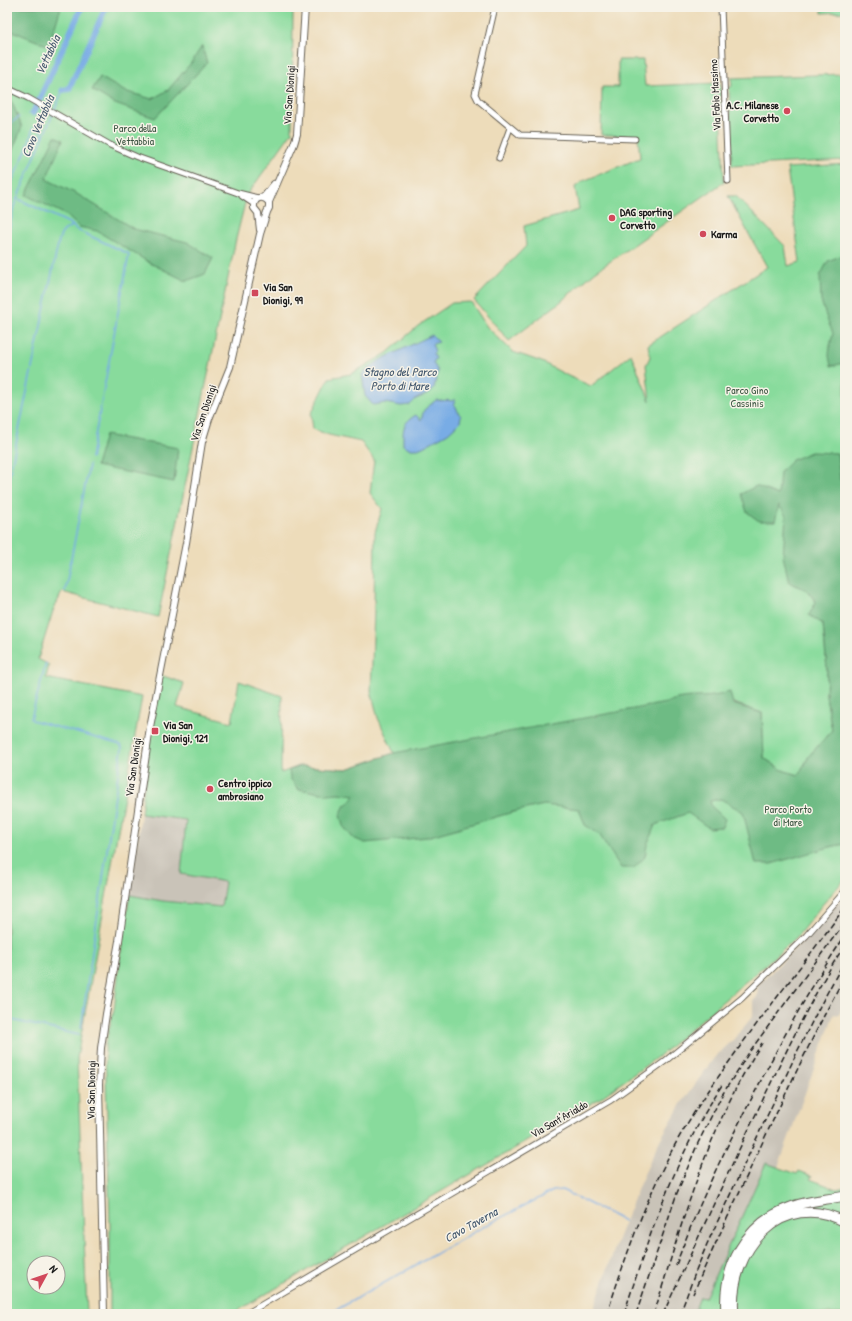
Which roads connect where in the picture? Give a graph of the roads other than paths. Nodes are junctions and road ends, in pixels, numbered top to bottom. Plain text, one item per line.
1 (304, 7) edge
2 (495, 7) edge
3 (721, 7) edge
4 (7, 88) edge
5 (510, 128) junction
6 (634, 139) dead end
7 (499, 158) dead end
8 (278, 180) junction
9 (728, 181) dead end
10 (258, 200) junction
11 (269, 202) junction
12 (267, 212) junction
13 (258, 213) junction
14 (260, 234) junction
15 (845, 891) edge
16 (845, 1196) edge
17 (845, 1222) edge
18 (104, 1314) edge
19 (246, 1314) edge
20 (726, 1314) edge
21 (734, 1314) edge

1 - 8 street, Via San Dionigi
2 - 5 street
3 - 9 street, Via Fabio Massimo
4 - 10 street
5 - 6 street
5 - 7 street
8 - 10 street, Via San Dionigi
8 - 11 street, Via San Dionigi
10 - 11 street
10 - 13 street, Via San Dionigi
11 - 12 street, Via San Dionigi
12 - 13 street
12 - 14 street, Via San Dionigi
13 - 14 street, Via San Dionigi
14 - 18 street, Via San Dionigi
15 - 19 street, Via Sant'Arialdo
16 - 20 highway
17 - 21 highway

